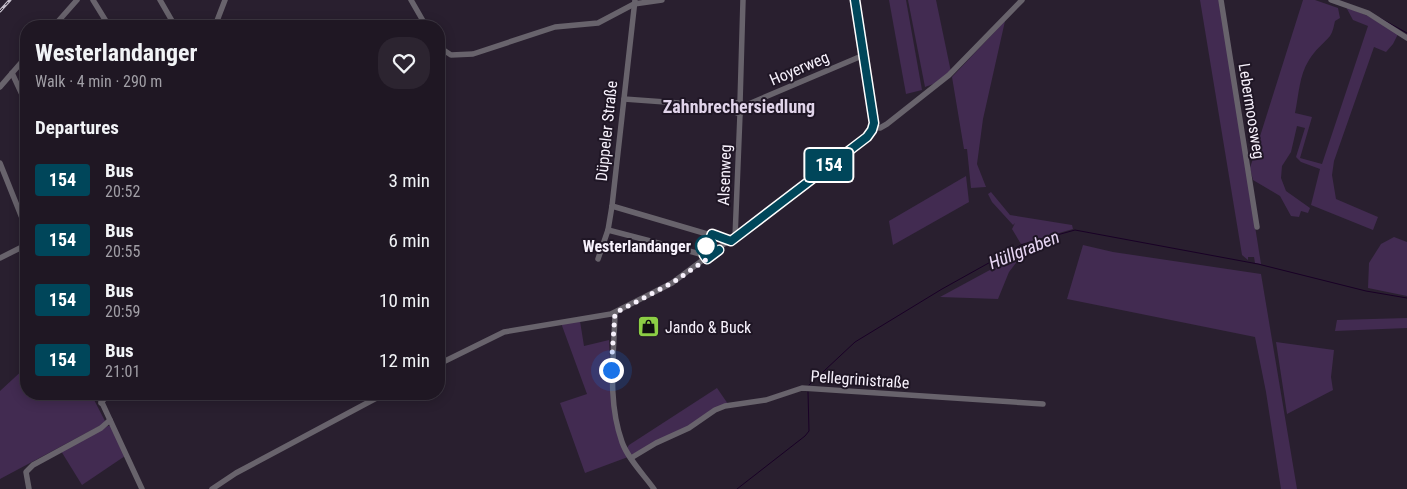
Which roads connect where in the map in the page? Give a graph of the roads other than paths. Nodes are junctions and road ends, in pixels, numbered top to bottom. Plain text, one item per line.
1 (77, 0) edge
2 (93, 0) edge
3 (160, 0) edge
4 (226, 0) edge
5 (411, 0) edge
6 (662, 0) edge
7 (743, 0) edge
8 (855, 0) edge
9 (1022, 0) edge
10 (1221, 0) edge
11 (1331, 0) edge
12 (635, 2) edge
13 (59, 20) edge
14 (105, 20) edge
15 (172, 20) edge
16 (218, 20) edge
17 (423, 20) edge
18 (1407, 38) edge
19 (445, 51) edge
20 (864, 55) junction
21 (20, 64) edge
22 (12, 73) junction
23 (0, 87) edge
24 (20, 90) edge
25 (624, 99) junction
26 (742, 105) junction
27 (734, 107) junction
28 (740, 114) junction
29 (874, 127) junction
30 (0, 163) edge
31 (612, 206) junction
32 (20, 213) edge
33 (1257, 227) dead end
34 (608, 230) junction
35 (712, 234) junction
36 (733, 239) junction
37 (20, 248) edge
38 (705, 257) junction
39 (0, 258) edge
40 (598, 259) dead end
41 (615, 313) junction
42 (445, 361) edge
43 (101, 400) edge
44 (104, 400) edge
45 (373, 400) edge
46 (102, 403) junction
47 (1043, 404) dead end
48 (110, 420) junction
49 (631, 458) junction
50 (29, 489) edge
51 (142, 489) edge
52 (212, 489) edge
53 (654, 489) edge

1 - 13 street
2 - 14 street
3 - 15 street
4 - 16 street
5 - 17 street
6 - 12 street
7 - 26 street, Alsenweg
8 - 20 street
9 - 29 street
10 - 33 street, Lebermoosweg
11 - 18 street
12 - 19 street
12 - 25 street, Düppeler Straße
20 - 26 street, Hoyerweg
20 - 29 street
21 - 22 street
22 - 23 street
22 - 24 street
25 - 27 street
25 - 31 street, Düppeler Straße
26 - 27 street
26 - 28 street, Alsenweg
27 - 28 street
28 - 36 street, Alsenweg
29 - 36 street
30 - 32 street
31 - 34 street, Düppeler Straße
31 - 35 street
34 - 38 street
34 - 40 street, Düppeler Straße
35 - 36 street
35 - 38 street
36 - 38 street
37 - 39 street
38 - 41 street
41 - 42 street
41 - 49 street
43 - 46 street
44 - 46 street
45 - 52 street
46 - 48 street
47 - 49 street, Pellegrinistraße
48 - 50 street
48 - 51 street
49 - 53 street

